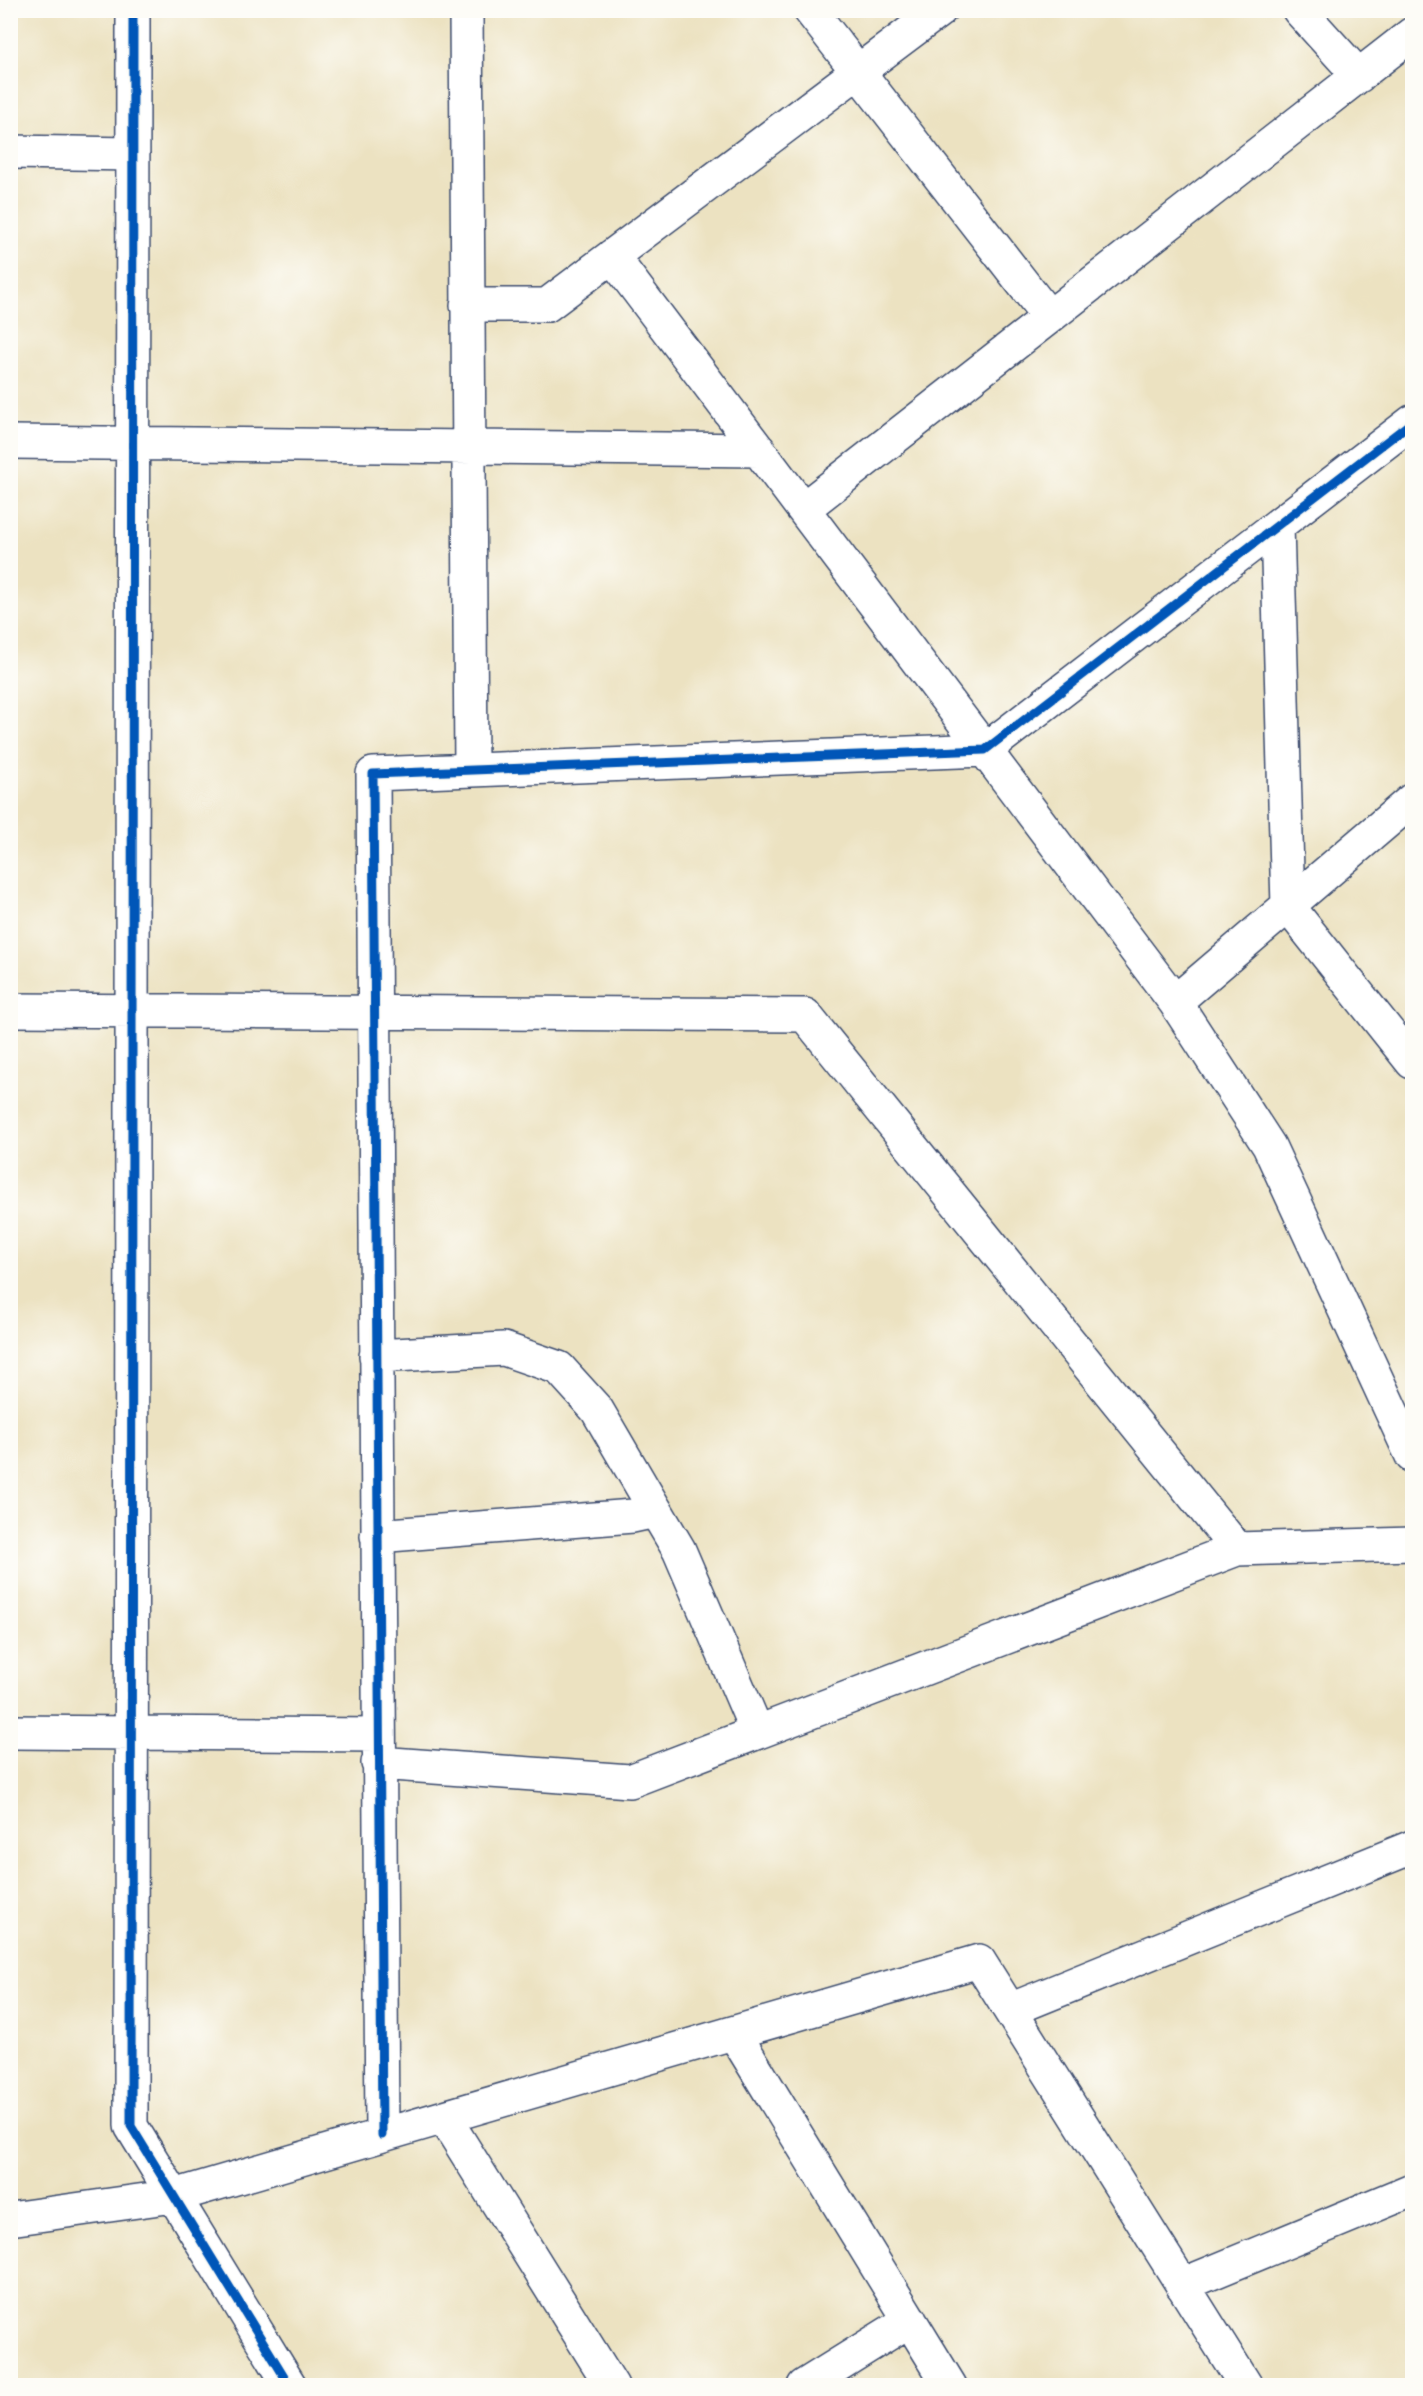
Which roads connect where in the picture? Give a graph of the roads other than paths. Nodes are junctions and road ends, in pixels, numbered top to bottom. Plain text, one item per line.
1 (133, 10) edge
2 (466, 10) edge
3 (810, 10) edge
4 (940, 10) edge
5 (1299, 10) edge
6 (1413, 34) edge
7 (858, 72) junction
8 (1359, 76) junction
9 (10, 152) edge
10 (133, 154) junction
11 (612, 256) junction
12 (468, 305) junction
13 (1049, 317) junction
14 (1413, 422) edge
15 (10, 442) edge
16 (133, 443) junction
17 (468, 447) junction
18 (759, 450) junction
19 (803, 508) junction
20 (1277, 526) junction
21 (984, 750) junction
22 (471, 770) junction
23 (1413, 800) edge
24 (1288, 906) junction
25 (1175, 1002) junction
26 (10, 1010) edge
27 (132, 1011) junction
28 (374, 1012) junction
29 (1413, 1062) edge
30 (376, 1356) junction
31 (1413, 1456) edge
32 (656, 1511) junction
33 (377, 1536) junction
34 (1413, 1544) edge
35 (1237, 1549) junction
36 (10, 1732) edge
37 (757, 1732) junction
38 (131, 1733) junction
39 (378, 1749) junction
40 (1413, 1847) edge
41 (1010, 2010) junction
42 (734, 2033) junction
43 (444, 2117) junction
44 (382, 2135) junction
45 (1413, 2190) edge
46 (174, 2196) junction
47 (10, 2219) edge
48 (1182, 2285) junction
49 (910, 2320) junction
50 (290, 2385) edge
51 (612, 2385) edge
52 (804, 2385) edge
53 (950, 2385) edge
54 (1246, 2385) edge

1 - 10 street
2 - 12 street
3 - 7 street
4 - 7 street
5 - 8 street
6 - 8 street
7 - 11 street
7 - 13 street
8 - 13 street
9 - 10 street
10 - 16 street
11 - 12 street
11 - 18 street
12 - 17 street
13 - 19 street
14 - 20 street
15 - 16 street
16 - 17 street
16 - 27 street
17 - 18 street
17 - 22 street
18 - 19 street
19 - 21 street
20 - 21 street
20 - 24 street
21 - 22 street
21 - 25 street
22 - 28 street
23 - 24 street
24 - 25 street
24 - 29 street
25 - 31 street
26 - 27 street
27 - 28 street
27 - 38 street
28 - 30 street
28 - 35 street
30 - 32 street
30 - 33 street
32 - 33 street
32 - 37 street
33 - 39 street
34 - 35 street
35 - 37 street
36 - 38 street
37 - 39 street
38 - 39 street
38 - 46 street
39 - 44 street
40 - 41 street
41 - 42 street
41 - 48 street
42 - 43 street
42 - 49 street
43 - 44 street
43 - 51 street
44 - 46 street
45 - 48 street
46 - 47 street
46 - 50 street
48 - 54 street
49 - 52 street
49 - 53 street

